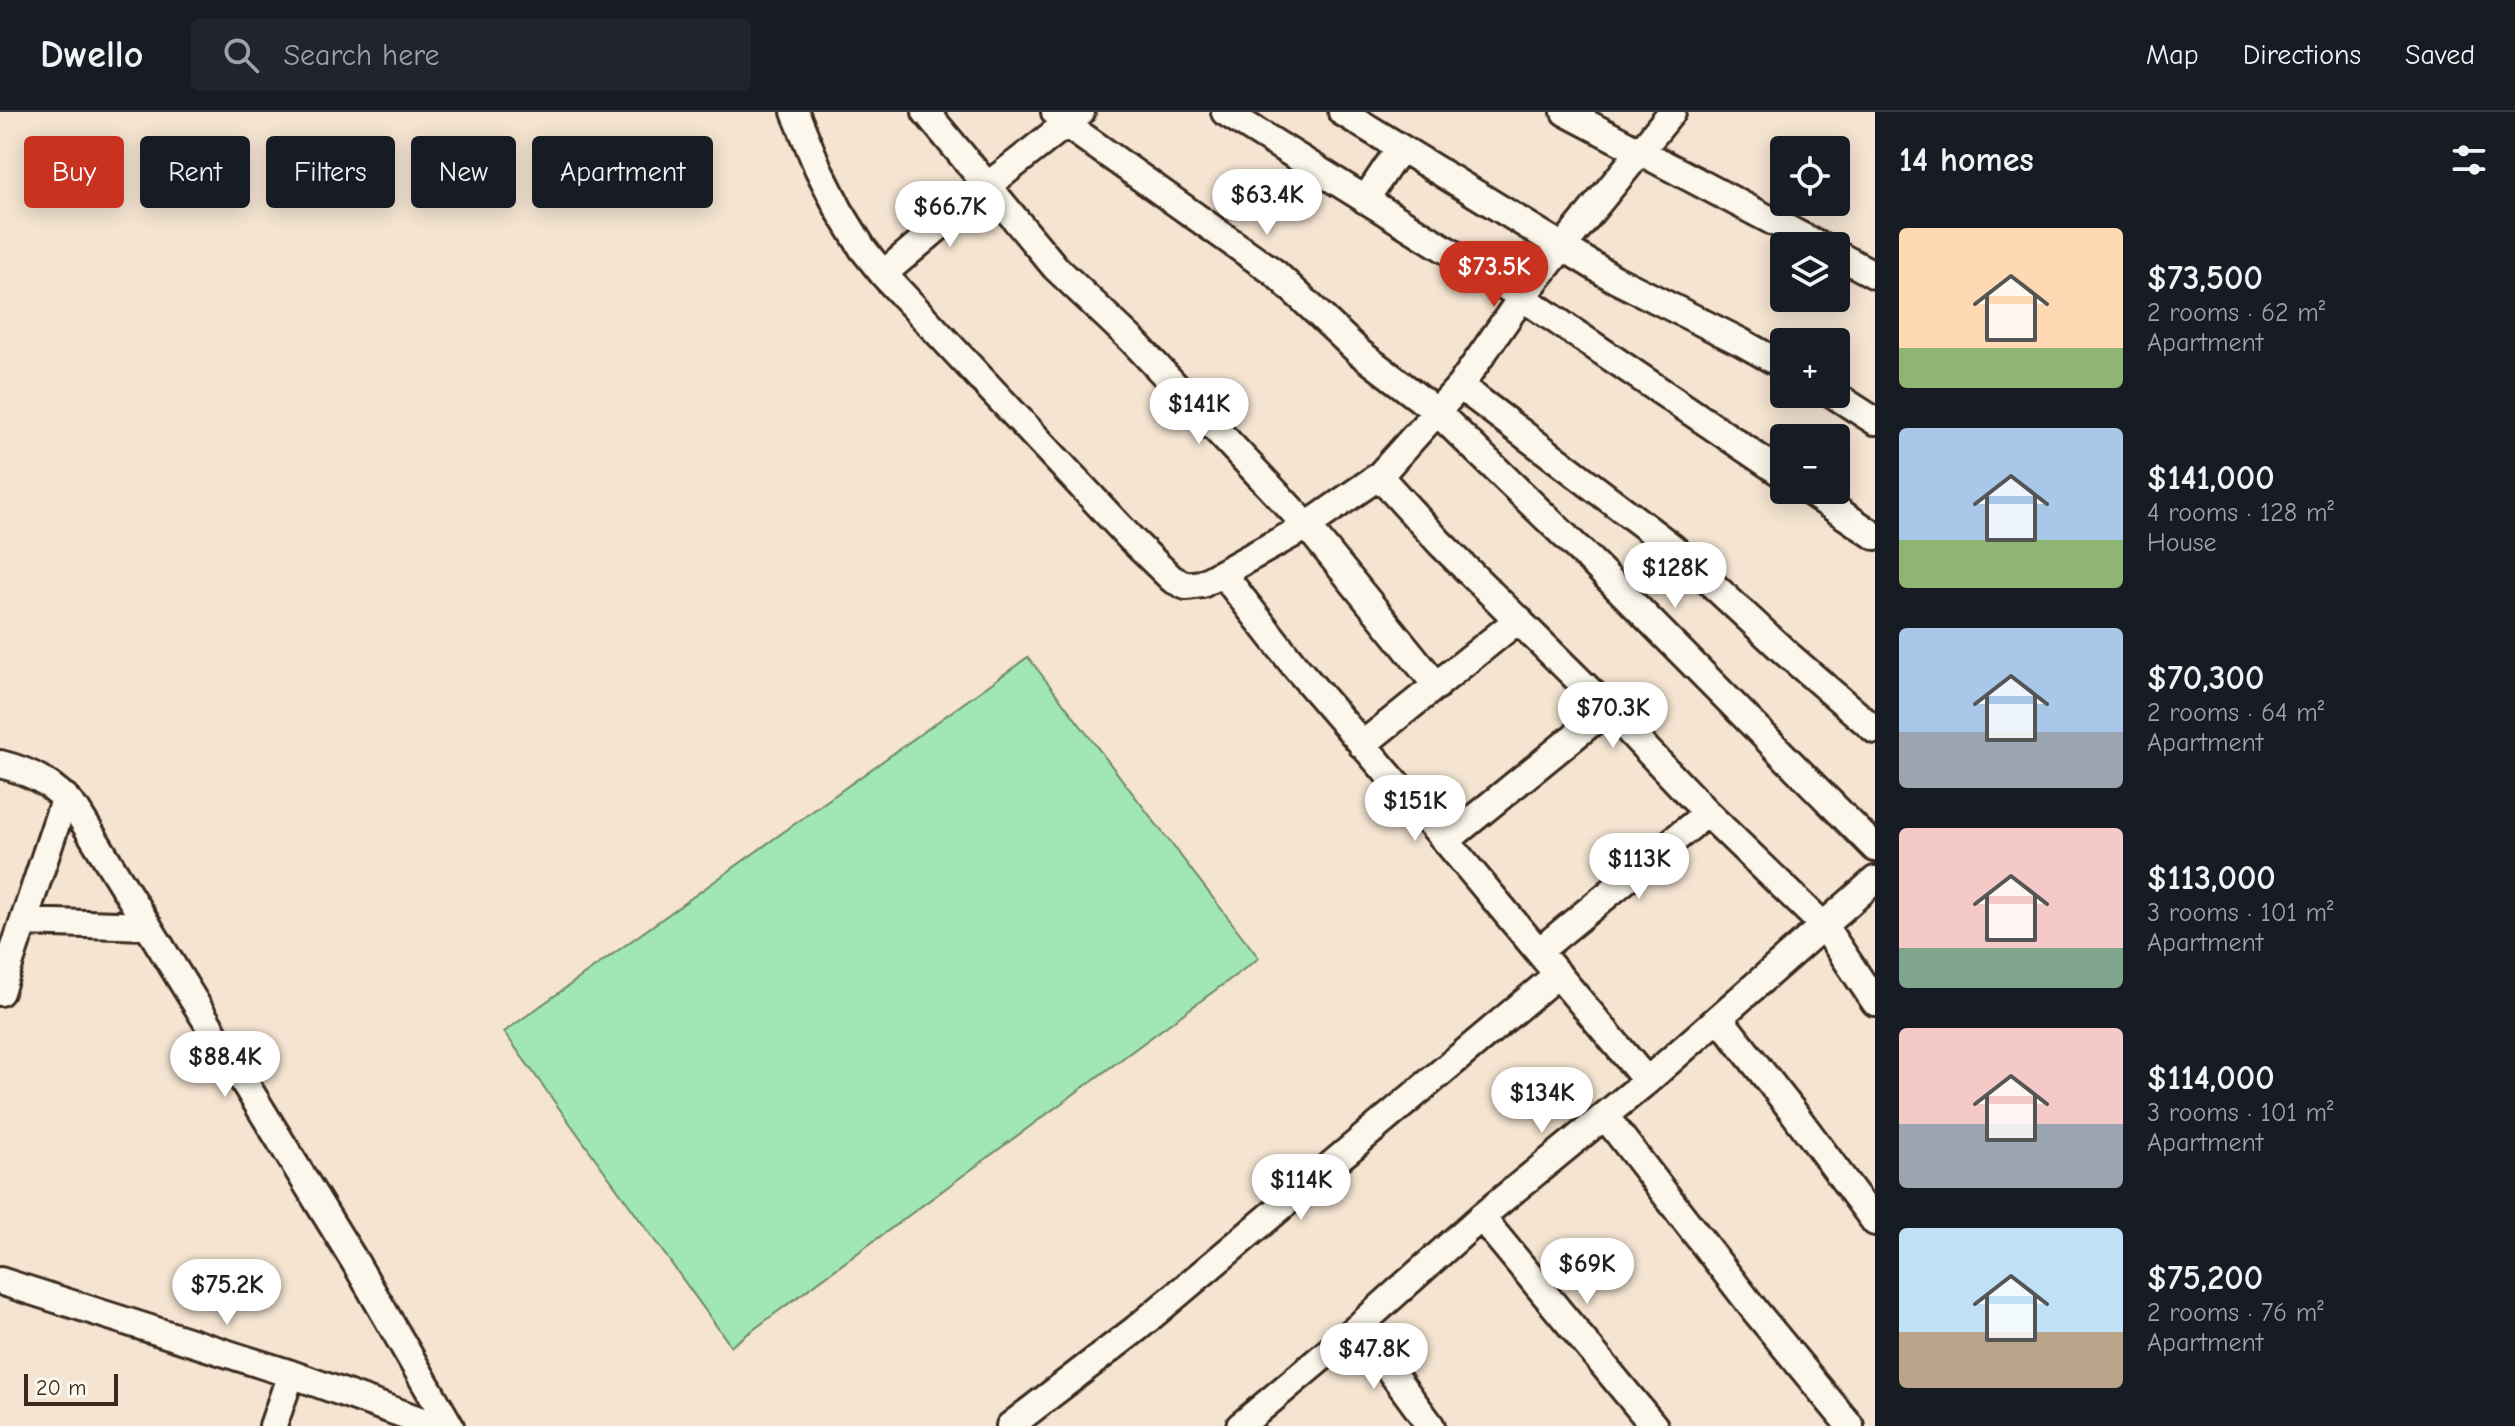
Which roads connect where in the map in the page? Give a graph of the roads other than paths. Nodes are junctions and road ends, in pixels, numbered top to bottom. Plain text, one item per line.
1 (795, 112) edge
2 (926, 112) edge
3 (1225, 112) edge
4 (1342, 112) edge
5 (1565, 112) edge
6 (1672, 112) edge
7 (1068, 116) edge
8 (1400, 148) junction
9 (1640, 154) junction
10 (986, 187) junction
11 (1365, 200) junction
12 (1793, 232) edge
13 (1562, 248) junction
14 (1850, 262) edge
15 (883, 274) junction
16 (1875, 275) edge
17 (1522, 297) junction
18 (1770, 358) edge
19 (1460, 386) junction
20 (1850, 405) edge
21 (1436, 411) junction
22 (1875, 421) edge
23 (1770, 465) edge
24 (1379, 476) junction
25 (1828, 504) edge
26 (1307, 526) junction
27 (1875, 536) edge
28 (1223, 574) junction
29 (1519, 619) junction
30 (1437, 686) junction
31 (1608, 709) junction
32 (1875, 730) edge
33 (1362, 745) junction
34 (0, 764) edge
35 (65, 797) junction
36 (1707, 813) junction
37 (1446, 841) junction
38 (1875, 848) edge
39 (1875, 880) edge
40 (24, 922) junction
41 (148, 926) junction
42 (1824, 926) junction
43 (1539, 951) junction
44 (1558, 974) junction
45 (0, 992) edge
46 (1875, 1002) edge
47 (1720, 1019) junction
48 (1647, 1081) junction
49 (1605, 1116) junction
50 (1481, 1217) junction
51 (1875, 1222) edge
52 (0, 1281) edge
53 (1358, 1327) junction
54 (291, 1374) junction
55 (1251, 1423) edge
56 (273, 1426) edge
57 (436, 1426) edge
58 (450, 1426) edge
59 (1010, 1426) edge
60 (1431, 1426) edge
61 (1654, 1426) edge
62 (1850, 1426) edge

1 - 15 street
2 - 10 street
3 - 11 street
4 - 8 street
5 - 9 street
6 - 9 street
7 - 10 street
7 - 21 street
8 - 11 street
8 - 13 street
9 - 12 street
9 - 13 street
10 - 15 street
10 - 26 street
11 - 17 street
13 - 17 street
13 - 18 street
14 - 16 street
15 - 28 street
17 - 19 street
17 - 23 street
19 - 21 street
19 - 32 street
20 - 22 street
21 - 24 street
21 - 38 street
24 - 26 street
24 - 29 street
25 - 27 street
26 - 28 street
26 - 30 street
28 - 33 street
29 - 30 street
29 - 31 street
30 - 33 street
31 - 36 street
31 - 37 street
33 - 37 street
34 - 35 street
35 - 40 street
35 - 41 street
36 - 42 street
36 - 43 street
37 - 43 street
39 - 42 street
40 - 41 street
40 - 45 street
41 - 58 street
42 - 46 street
42 - 47 street
43 - 44 street
44 - 48 street
44 - 59 street
47 - 48 street
47 - 51 street
48 - 49 street
49 - 50 street
49 - 62 street
50 - 53 street
50 - 61 street
52 - 54 street
53 - 55 street
53 - 60 street
54 - 56 street
54 - 57 street

